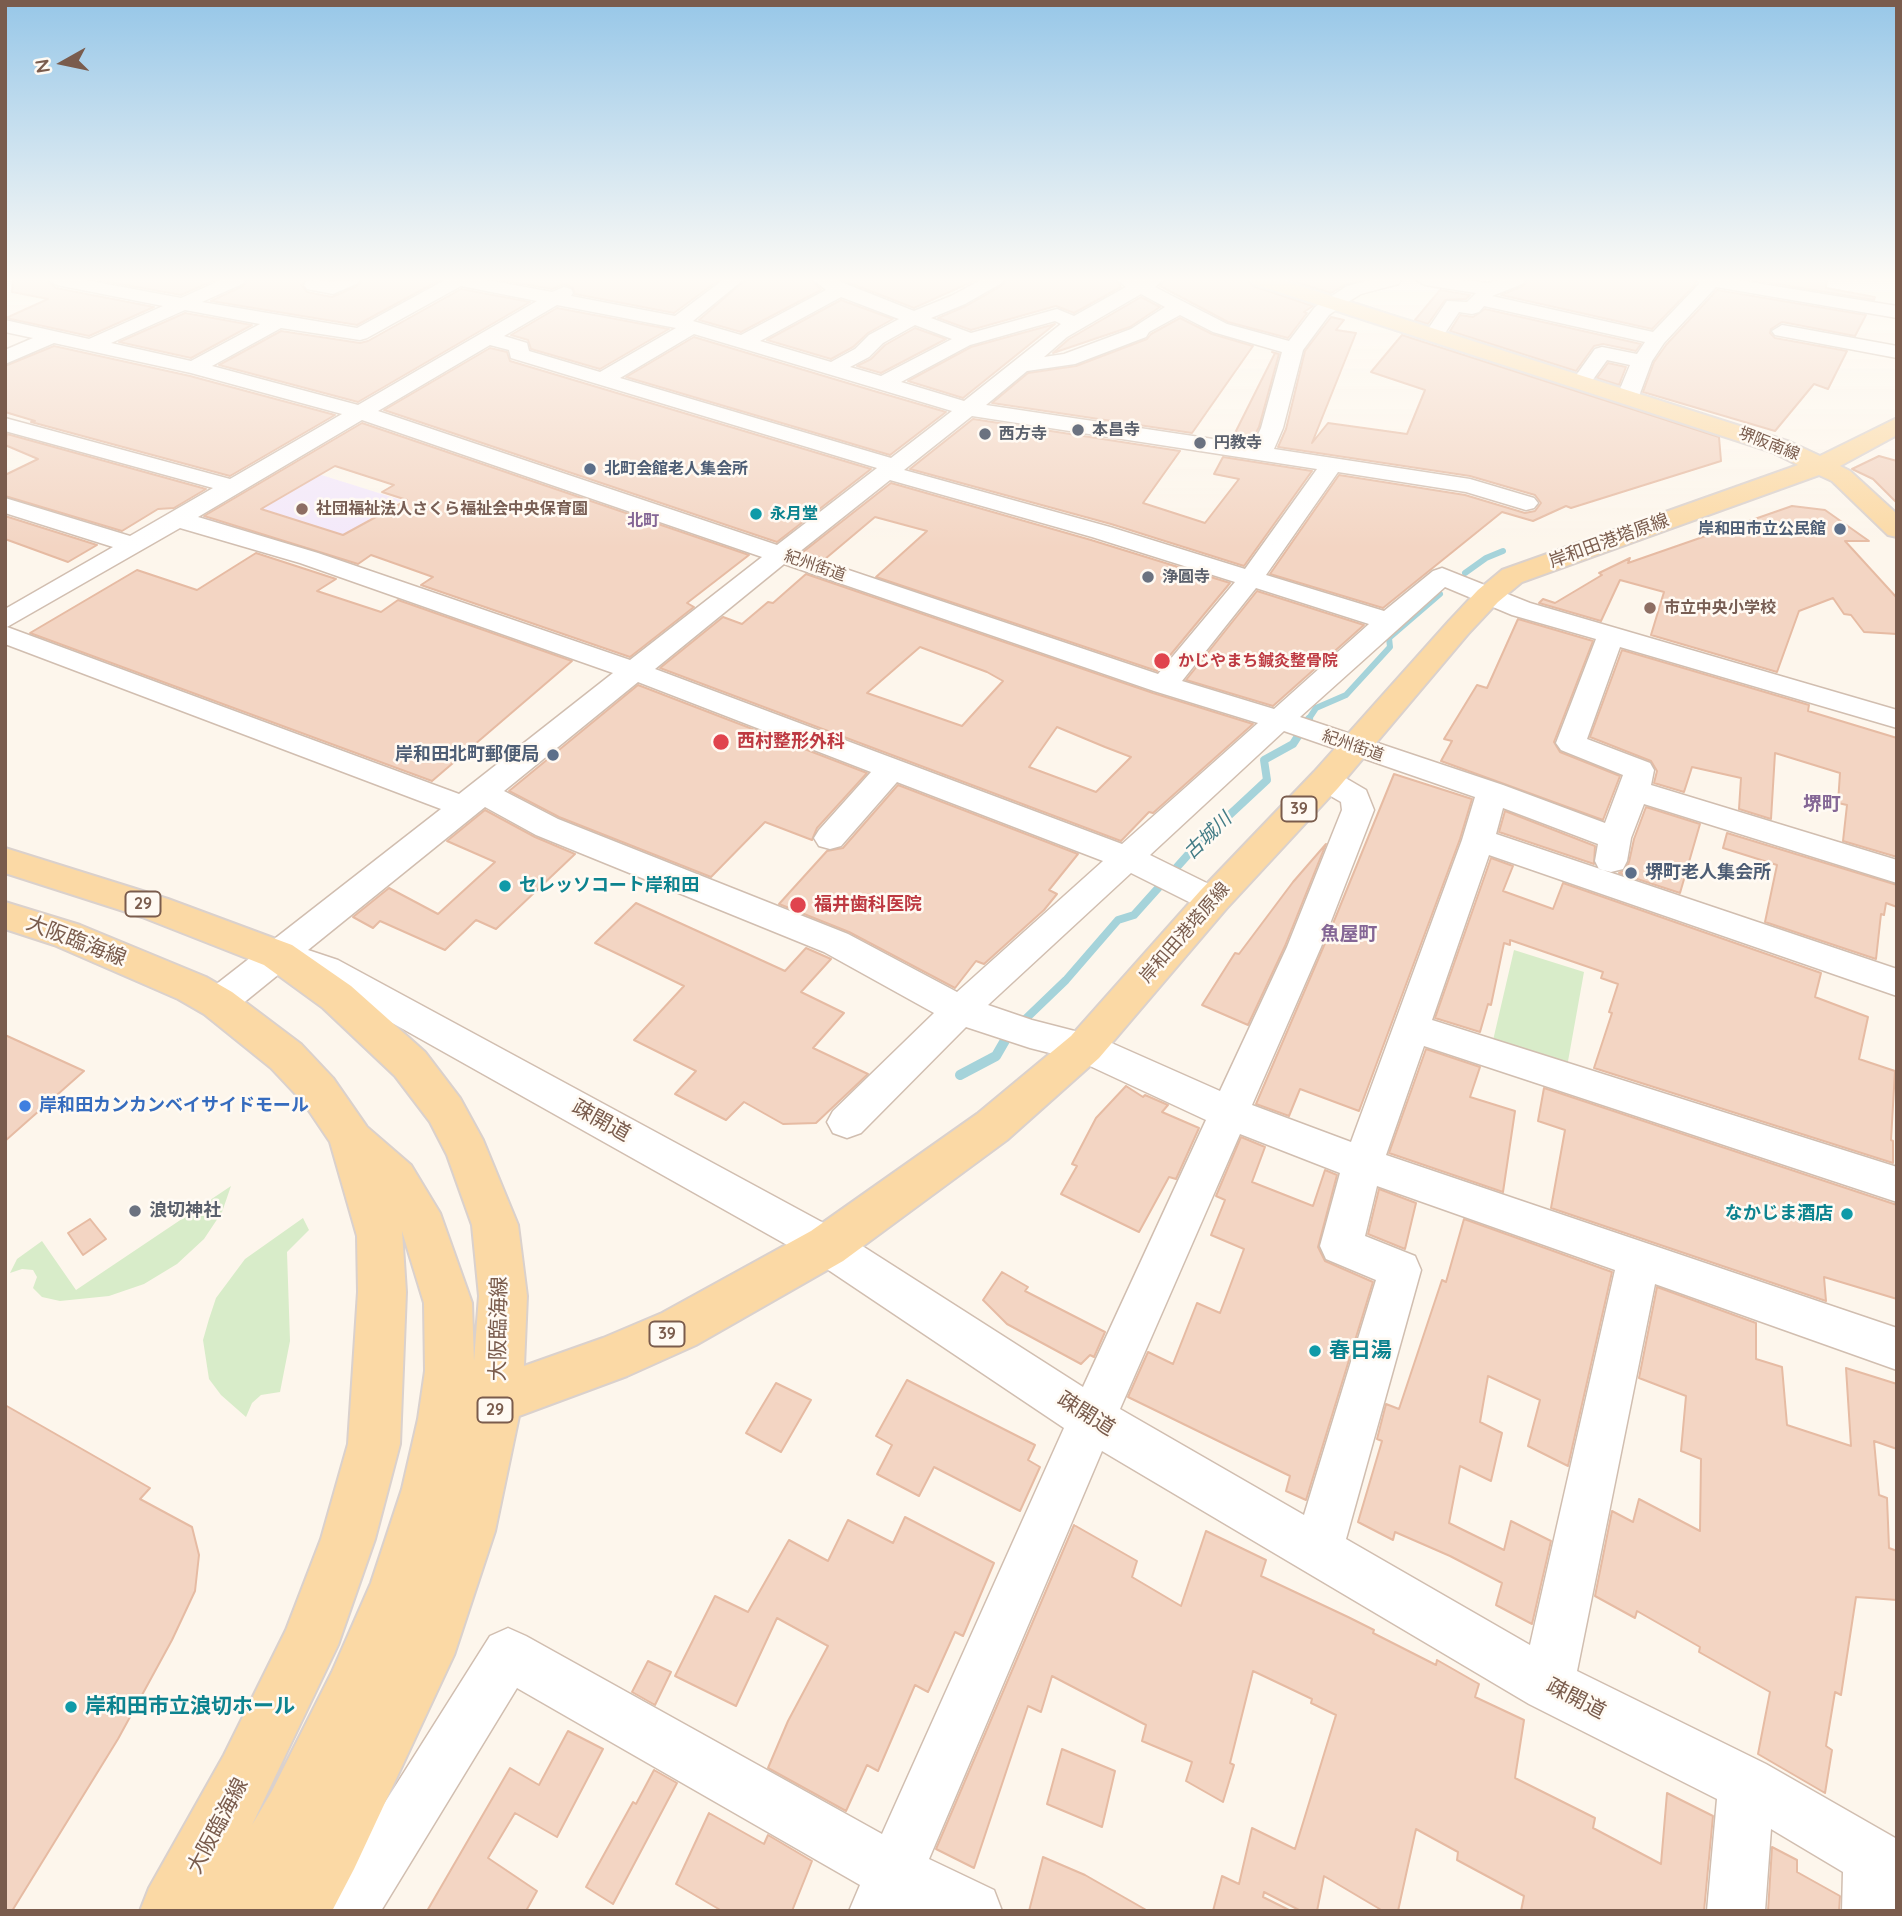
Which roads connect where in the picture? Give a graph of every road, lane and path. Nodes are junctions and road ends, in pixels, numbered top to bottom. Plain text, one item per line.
1 (199, 369) edge
2 (434, 369) edge
3 (570, 369) edge
4 (618, 369) edge
5 (838, 369) edge
6 (910, 369) edge
7 (1018, 369) edge
8 (1288, 369) edge
9 (1545, 369) edge
10 (1590, 369) edge
11 (1639, 369) edge
12 (603, 379) junction
13 (1582, 381) junction
14 (883, 384) junction
15 (1628, 396) junction
16 (968, 409) junction
17 (360, 412) junction
18 (5, 424) edge
19 (1897, 425) edge
20 (1262, 451) junction
21 (1333, 463) junction
22 (1822, 465) junction
23 (890, 469) junction
24 (231, 486) junction
25 (1526, 503) dead end
26 (5, 505) edge
27 (177, 519) junction
28 (1897, 529) edge
29 (133, 545) junction
30 (781, 554) junction
31 (1252, 578) junction
32 (1488, 596) junction
33 (5, 620) edge
34 (1388, 621) junction
35 (5, 635) edge
36 (1611, 635) junction
37 (634, 671) junction
38 (1164, 685) junction
39 (1897, 719) edge
40 (1296, 726) junction
41 (1355, 747) junction
42 (891, 769) junction
43 (1326, 780) junction
44 (1634, 790) junction
45 (481, 792) junction
46 (1492, 792) junction
47 (447, 800) dead end
48 (830, 838) dead end
49 (1615, 838) junction
50 (1478, 840) junction
51 (5, 860) edge
52 (1153, 870) junction
53 (1897, 872) edge
54 (1606, 885) junction
55 (1213, 900) junction
56 (5, 915) edge
57 (278, 956) junction
58 (1897, 983) edge
59 (218, 1003) junction
60 (960, 1010) junction
61 (1409, 1027) junction
62 (1085, 1047) junction
63 (1229, 1112) junction
64 (846, 1122) dead end
65 (349, 1135) junction
66 (1363, 1164) junction
67 (1897, 1185) edge
68 (827, 1246) junction
69 (1639, 1258) junction
70 (1897, 1349) edge
71 (497, 1399) junction
72 (444, 1419) junction
73 (1092, 1419) junction
74 (1318, 1551) junction
75 (1548, 1685) junction
76 (1746, 1784) junction
77 (1880, 1879) edge
78 (886, 1891) edge
79 (172, 1911) edge
80 (237, 1911) edge
81 (297, 1911) edge
82 (343, 1911) edge
83 (973, 1911) edge
84 (1736, 1911) edge

1 - 17 street, 紀州街道
2 - 17 street
3 - 12 street
4 - 12 street
5 - 14 street
6 - 14 street
7 - 16 street
8 - 20 street
9 - 13 main road, 堺阪南線
10 - 13 street
11 - 15 street
12 - 23 street
13 - 15 main road, 堺阪南線
14 - 16 street
15 - 22 main road, 堺阪南線
16 - 20 street
16 - 23 street
17 - 24 street
17 - 30 street, 紀州街道
18 - 24 street
19 - 22 main road, 岸和田港塔原線 / 39
20 - 21 street
21 - 25 street
21 - 31 street
22 - 28 main road, 堺阪南線
22 - 32 main road, 岸和田港塔原線 / 39
23 - 30 street
23 - 31 street
24 - 27 street
26 - 29 street
27 - 29 street
27 - 37 street
29 - 33 street
30 - 37 street
30 - 38 street, 紀州街道
31 - 34 street
31 - 38 street
32 - 34 street
32 - 36 street
32 - 41 main road, 岸和田港塔原線 / 39
34 - 40 street
35 - 47 street
36 - 39 street
36 - 44 street
37 - 42 street
37 - 45 street
38 - 40 street, 紀州街道
40 - 41 street, 紀州街道
40 - 52 street
41 - 43 main road, 岸和田港塔原線 / 39
41 - 46 street, 紀州街道
42 - 48 street
42 - 52 street
43 - 55 main road, 岸和田港塔原線 / 39
43 - 63 street
44 - 49 street
44 - 53 street
45 - 57 street
45 - 60 street
46 - 49 street, 紀州街道
46 - 50 street
49 - 54 street
50 - 54 street
50 - 61 street
51 - 57 main road, 大阪臨海線 / 29
52 - 55 street
52 - 60 street
54 - 58 street
55 - 62 main road, 岸和田港塔原線 / 39
56 - 59 main road, 大阪臨海線
57 - 59 street
57 - 68 street, 疎開道
57 - 71 main road, 大阪臨海線 / 29
59 - 65 main road, 大阪臨海線
60 - 62 street
60 - 64 street
61 - 66 street
61 - 67 street
62 - 63 street
62 - 68 main road, 岸和田港塔原線 / 39
63 - 66 street
63 - 73 street
65 - 72 main road
65 - 79 main road, 大阪臨海線
66 - 69 street
66 - 74 street
68 - 71 main road, 岸和田港塔原線 / 39
68 - 73 street, 疎開道
69 - 70 street
69 - 75 street
71 - 72 main road, 岸和田港塔原線 / 39
71 - 81 main road, 大阪臨海線 / 29
72 - 80 main road
73 - 74 street, 疎開道
73 - 78 street
74 - 75 street, 疎開道
75 - 76 street, 疎開道
76 - 77 street, 疎開道
76 - 84 street
78 - 82 street
78 - 83 street

